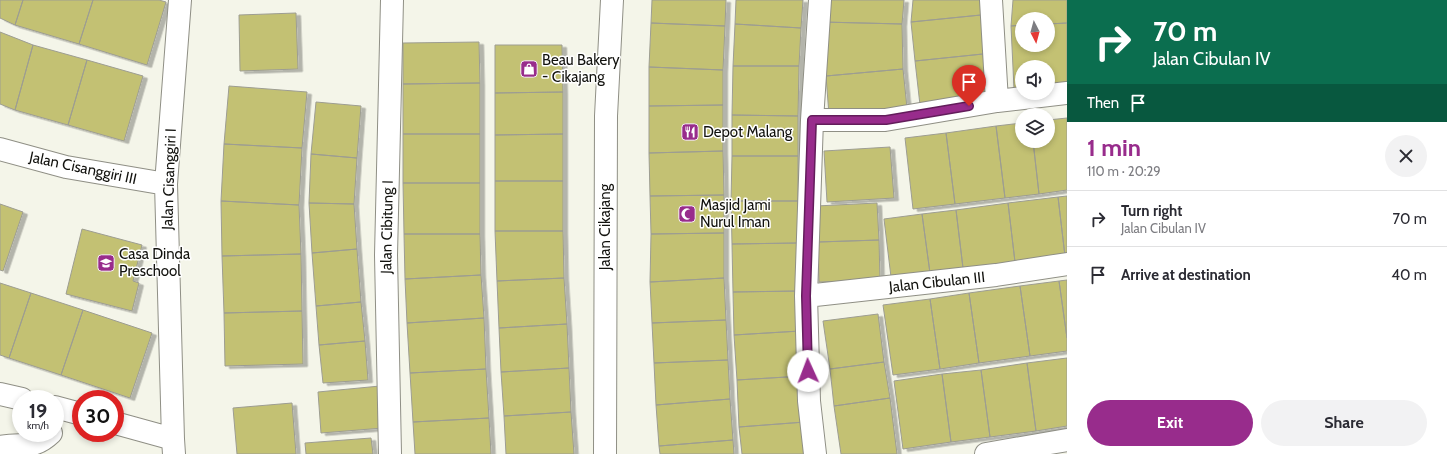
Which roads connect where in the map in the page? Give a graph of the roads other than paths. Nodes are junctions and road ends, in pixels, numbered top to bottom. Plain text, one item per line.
1 (180, 0) edge
2 (392, 0) edge
3 (612, 0) edge
4 (820, 0) edge
5 (991, 0) edge
6 (1067, 93) edge
7 (997, 101) junction
8 (812, 120) junction
9 (0, 149) edge
10 (166, 184) junction
11 (1067, 264) edge
12 (806, 296) junction
13 (0, 394) edge
14 (12, 397) edge
15 (124, 427) edge
16 (1067, 440) edge
17 (41, 442) edge
18 (0, 446) edge
19 (173, 447) edge
20 (390, 454) edge
21 (605, 454) edge
22 (815, 454) edge
23 (986, 454) edge

1 - 10 street, Jalan Cisanggiri I
2 - 20 street, Jalan Cibitung I
3 - 21 street, Jalan Cikajang
4 - 8 street
5 - 7 street
6 - 7 street
7 - 8 street
8 - 12 street
9 - 10 street, Jalan Cisanggiri III
10 - 19 street, Jalan Cisanggiri I
11 - 12 street, Jalan Cibulan III
12 - 22 street
13 - 14 street
15 - 19 street
16 - 23 street
17 - 18 street

